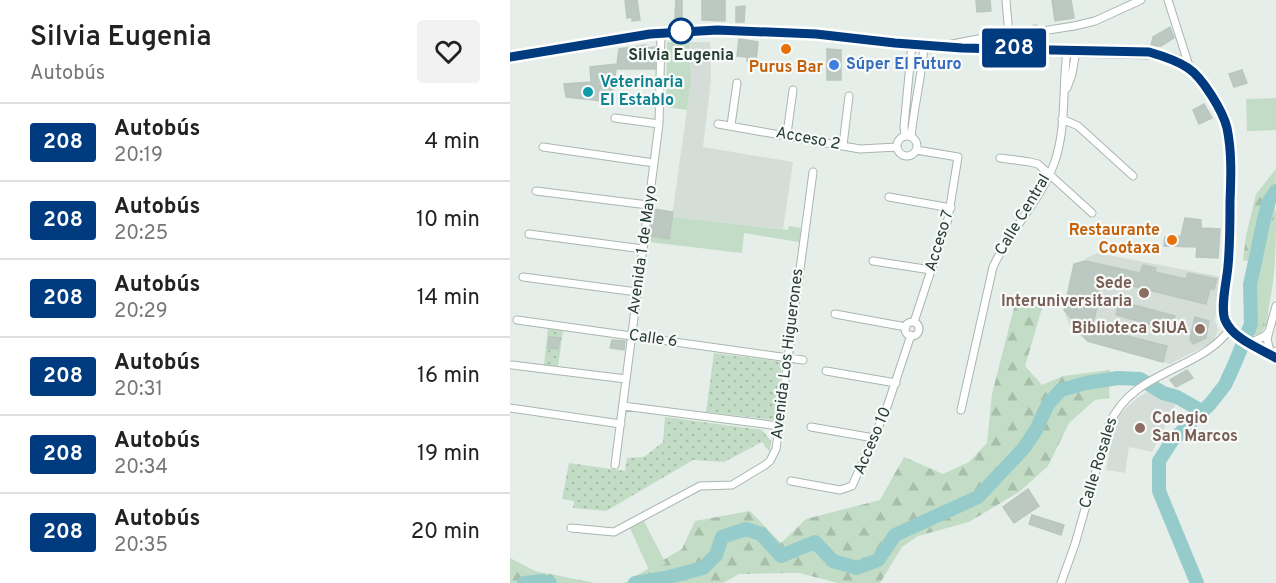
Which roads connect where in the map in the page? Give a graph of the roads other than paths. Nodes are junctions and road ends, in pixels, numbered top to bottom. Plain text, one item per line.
1 (1006, 0) edge
2 (1141, 0) edge
3 (1168, 0) edge
4 (1035, 31) junction
5 (660, 33) junction
6 (1010, 33) junction
7 (912, 44) junction
8 (924, 45) junction
9 (944, 46) junction
10 (1011, 48) junction
11 (1036, 49) junction
12 (1071, 51) junction
13 (510, 57) edge
14 (910, 63) junction
15 (923, 63) junction
16 (1190, 69) junction
17 (737, 83) dead end
18 (793, 90) dead end
19 (849, 96) dead end
20 (910, 104) junction
21 (615, 118) dead end
22 (1062, 119) junction
23 (718, 123) dead end
24 (659, 124) junction
25 (731, 125) junction
26 (787, 134) junction
27 (908, 136) junction
28 (843, 146) junction
29 (543, 147) dead end
30 (897, 147) junction
31 (916, 150) junction
32 (1000, 158) dead end
33 (654, 163) junction
34 (813, 172) dead end
35 (1050, 174) junction
36 (1133, 176) dead end
37 (536, 191) dead end
38 (889, 197) dead end
39 (648, 205) junction
40 (951, 208) junction
41 (1092, 213) dead end
42 (529, 234) dead end
43 (643, 249) junction
44 (873, 261) dead end
45 (931, 270) junction
46 (523, 277) dead end
47 (637, 292) junction
48 (1276, 306) edge
49 (835, 314) dead end
50 (517, 320) dead end
51 (914, 322) junction
52 (906, 327) junction
53 (1269, 331) junction
54 (911, 335) junction
55 (631, 336) junction
56 (1242, 338) junction
57 (1274, 355) edge
58 (789, 358) junction
59 (803, 360) dead end
60 (512, 365) dead end
61 (826, 371) dead end
62 (626, 379) junction
63 (896, 383) junction
64 (623, 406) junction
65 (510, 408) edge
66 (961, 410) dead end
67 (621, 424) junction
68 (779, 426) junction
69 (811, 427) dead end
70 (874, 438) junction
71 (615, 465) dead end
72 (791, 481) dead end
73 (571, 528) dead end
74 (1061, 583) edge

1 - 6 street
2 - 4 street
3 - 16 street
4 - 6 street
4 - 11 main road
5 - 7 main road
5 - 13 main road
5 - 24 street, Avenida 1 de Mayo
6 - 9 street
6 - 10 street
7 - 8 main road
7 - 14 street
8 - 9 main road
8 - 15 street
9 - 10 main road
10 - 11 main road
11 - 12 main road
12 - 16 main road
12 - 22 street, Calle Central
14 - 15 street
14 - 20 street
15 - 20 street
16 - 56 main road
17 - 25 street
18 - 26 street
19 - 28 street
20 - 27 street
21 - 24 street
22 - 35 street, Calle Central
22 - 36 street
23 - 25 street, Acceso 2
24 - 33 street, Avenida 1 de Mayo
25 - 26 street, Acceso 2
26 - 28 street, Acceso 2
27 - 30 street
27 - 31 street
28 - 30 street, Acceso 2
29 - 33 street
30 - 31 street
31 - 40 street, Acceso 7
32 - 35 street
33 - 39 street, Avenida 1 de Mayo
34 - 58 street, Avenida Los Higuerones
35 - 41 street
35 - 66 street, Calle Central
37 - 39 street
38 - 40 street
39 - 43 street, Avenida 1 de Mayo
40 - 45 street, Acceso 7
42 - 43 street
43 - 47 street, Avenida 1 de Mayo
44 - 45 street
45 - 51 street, Acceso 7
46 - 47 street
47 - 55 street, Avenida 1 de Mayo
48 - 53 street
49 - 52 street
50 - 55 street, Calle 6
51 - 52 street
51 - 54 street
52 - 54 street
53 - 56 street, Calle Rosales
53 - 57 street
54 - 63 street, Acceso 10
55 - 58 street, Calle 6
55 - 62 street, Avenida 1 de Mayo
56 - 57 main road
56 - 74 street, Calle Rosales
58 - 59 street, Calle 6
58 - 68 street, Avenida Los Higuerones
60 - 62 street
61 - 63 street
62 - 64 street, Avenida 1 de Mayo
63 - 70 street, Acceso 10
64 - 67 street, Avenida 1 de Mayo
64 - 68 street
65 - 67 street
67 - 71 street, Avenida 1 de Mayo
68 - 73 street, Avenida Los Higuerones
69 - 70 street
70 - 72 street, Acceso 10

